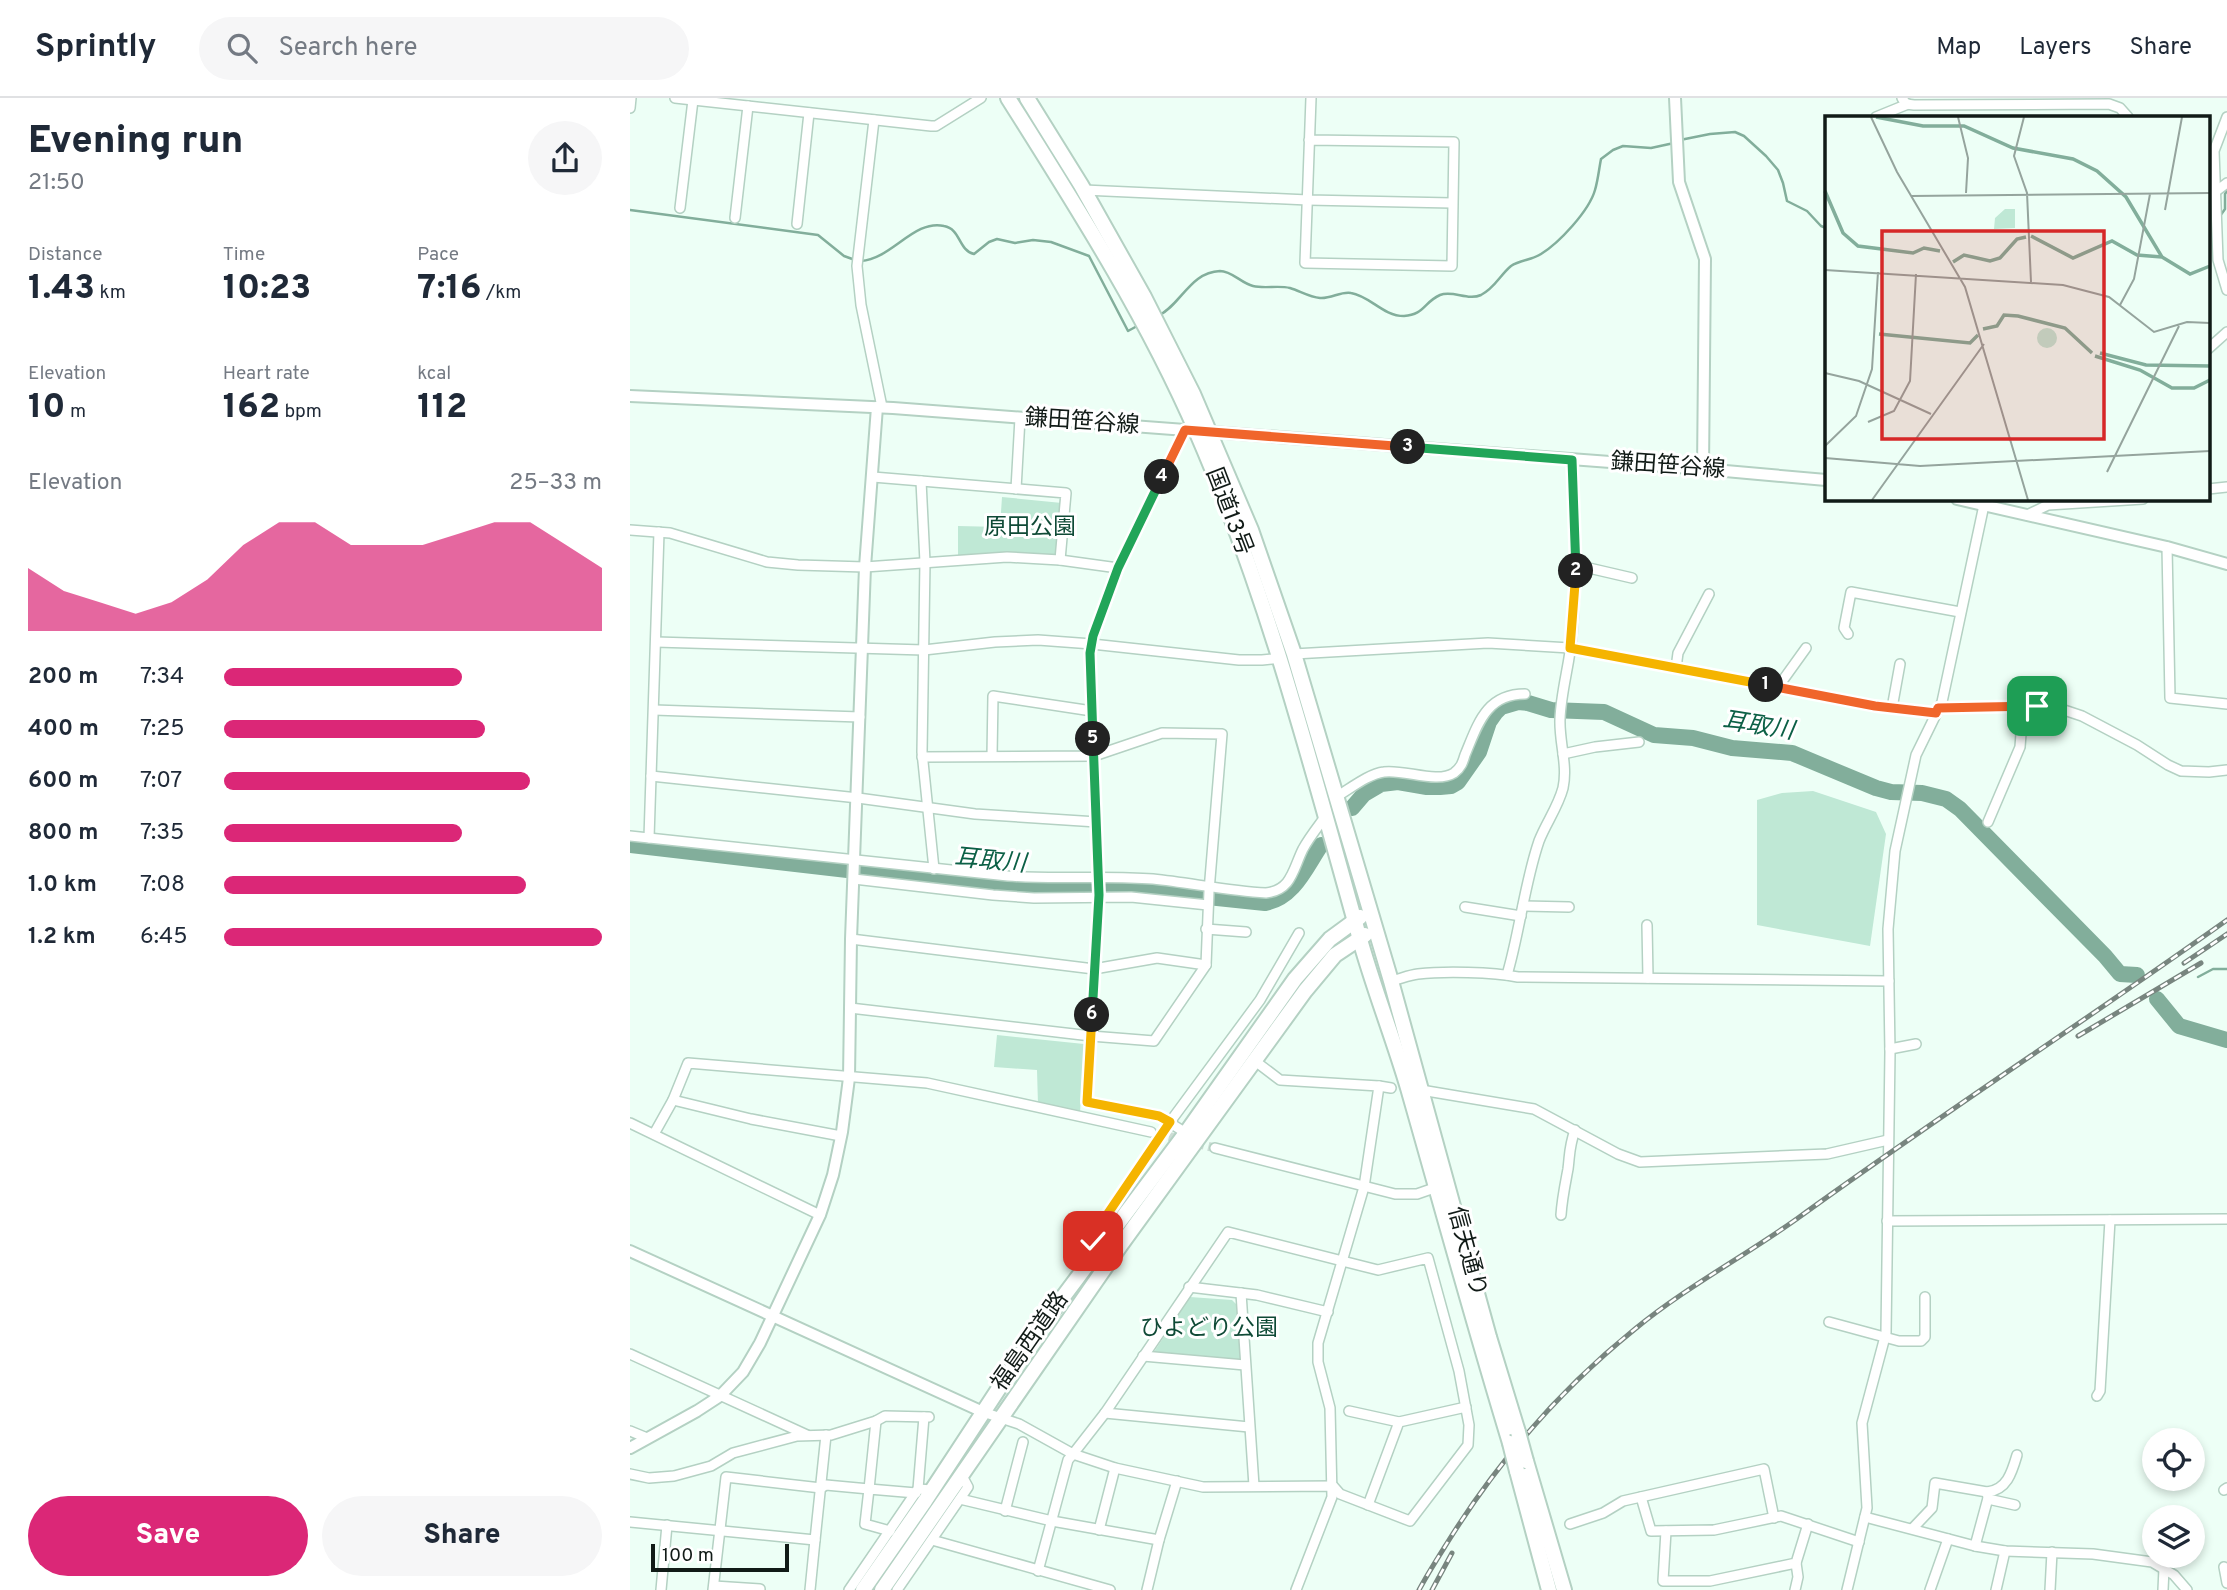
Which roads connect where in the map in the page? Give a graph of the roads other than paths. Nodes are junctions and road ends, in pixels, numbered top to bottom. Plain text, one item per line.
1 (631, 98) edge
2 (675, 98) edge
3 (776, 98) edge
4 (981, 98) edge
5 (1008, 98) edge
6 (1027, 98) edge
7 (1311, 98) edge
8 (1675, 98) edge
9 (693, 100) junction
10 (1905, 101) edge
11 (748, 106) junction
12 (630, 108) edge
13 (775, 109) junction
14 (810, 113) junction
15 (1877, 116) edge
16 (2127, 116) edge
17 (874, 120) junction
18 (2226, 122) edge
19 (1309, 140) junction
20 (2211, 151) edge
21 (2227, 183) edge
22 (1083, 190) junction
23 (2215, 192) junction
24 (1308, 200) junction
25 (1452, 203) junction
26 (680, 208) dead end
27 (735, 218) dead end
28 (797, 224) dead end
29 (2227, 290) edge
30 (2227, 332) edge
31 (2210, 347) edge
32 (630, 396) edge
33 (880, 407) junction
34 (1020, 418) junction
35 (1197, 431) junction
36 (1572, 460) junction
37 (1703, 469) junction
38 (873, 477) junction
39 (1825, 480) edge
40 (921, 481) junction
41 (1016, 489) junction
42 (1962, 500) edge
43 (2127, 500) edge
44 (1984, 505) junction
45 (2027, 515) junction
46 (630, 530) edge
47 (659, 532) junction
48 (2167, 547) junction
49 (1060, 560) junction
50 (925, 562) junction
51 (2227, 564) edge
52 (1576, 565) junction
53 (865, 567) junction
54 (1118, 568) junction
55 (1632, 578) dead end
56 (1709, 594) dead end
57 (1960, 612) junction
58 (1848, 634) dead end
59 (656, 642) junction
60 (1092, 644) junction
61 (1570, 648) junction
62 (1806, 648) dead end
63 (862, 649) junction
64 (924, 650) junction
65 (1287, 656) junction
66 (1900, 664) dead end
67 (1676, 668) junction
68 (1778, 687) junction
69 (1525, 694) dead end
70 (2227, 704) edge
71 (2023, 707) junction
72 (1892, 708) junction
73 (654, 710) junction
74 (1091, 711) junction
75 (1937, 711) junction
76 (860, 717) junction
77 (1639, 742) dead end
78 (1563, 754) junction
79 (1094, 755) junction
80 (992, 756) junction
81 (922, 757) junction
82 (2227, 769) edge
83 (651, 776) junction
84 (858, 797) junction
85 (1336, 797) junction
86 (927, 806) junction
87 (1325, 817) junction
88 (1097, 822) junction
89 (1988, 822) dead end
90 (630, 836) edge
91 (649, 838) junction
92 (934, 869) junction
93 (854, 870) junction
94 (1099, 878) junction
95 (1209, 889) junction
96 (1099, 896) junction
97 (1208, 903) junction
98 (1523, 906) junction
99 (1465, 907) dead end
100 (1569, 907) dead end
101 (1370, 912) junction
102 (1521, 916) junction
103 (1355, 919) junction
104 (1647, 925) dead end
105 (1206, 929) junction
106 (1376, 930) junction
107 (1245, 932) dead end
108 (1299, 933) dead end
109 (1359, 938) junction
110 (851, 939) junction
111 (1206, 965) junction
112 (1094, 969) junction
113 (1507, 975) junction
114 (1648, 978) junction
115 (1391, 981) junction
116 (1889, 981) junction
117 (1260, 1000) junction
118 (849, 1008) junction
119 (1272, 1011) junction
120 (1091, 1036) junction
121 (1916, 1044) dead end
122 (1890, 1051) junction
123 (1255, 1061) junction
124 (849, 1078) junction
125 (1379, 1086) junction
126 (1391, 1088) dead end
127 (1421, 1090) junction
128 (673, 1100) junction
129 (1170, 1122) junction
130 (630, 1123) edge
131 (1576, 1130) junction
132 (1151, 1132) tunnel mouth
133 (1186, 1133) junction
134 (654, 1134) junction
135 (841, 1136) junction
136 (1888, 1140) junction
137 (1215, 1147) tunnel mouth
138 (1441, 1186) junction
139 (1364, 1187) junction
140 (820, 1214) junction
141 (1561, 1215) dead end
142 (2227, 1219) edge
143 (2110, 1220) junction
144 (1887, 1221) junction
145 (630, 1251) edge
146 (1092, 1258) junction
147 (1343, 1262) junction
148 (1189, 1287) junction
149 (1241, 1293) junction
150 (1924, 1297) dead end
151 (1328, 1312) junction
152 (771, 1317) junction
153 (1829, 1322) dead end
154 (1885, 1337) junction
155 (630, 1354) edge
156 (1143, 1356) junction
157 (1245, 1365) junction
158 (720, 1395) junction
159 (2098, 1395) dead end
160 (1465, 1407) junction
161 (1349, 1410) dead end
162 (983, 1412) junction
163 (1105, 1413) junction
164 (1000, 1417) junction
165 (876, 1421) junction
166 (1399, 1422) junction
167 (1249, 1427) junction
168 (630, 1431) edge
169 (807, 1435) junction
170 (826, 1435) junction
171 (647, 1438) junction
172 (1023, 1442) dead end
173 (630, 1448) edge
174 (1073, 1454) junction
175 (2017, 1455) dead end
176 (722, 1461) junction
177 (1522, 1466) junction
178 (1115, 1468) junction
179 (630, 1474) edge
180 (961, 1474) junction
181 (726, 1477) junction
182 (1177, 1481) junction
183 (1254, 1486) junction
184 (1333, 1486) junction
185 (821, 1488) junction
186 (869, 1489) junction
187 (922, 1491) junction
188 (1987, 1495) junction
189 (1641, 1497) junction
190 (960, 1499) junction
191 (1368, 1505) junction
192 (2015, 1505) dead end
193 (1005, 1511) junction
194 (1865, 1517) junction
195 (1774, 1518) junction
196 (1052, 1521) junction
197 (630, 1522) edge
198 (1570, 1524) dead end
199 (1808, 1524) junction
200 (667, 1525) junction
201 (1913, 1528) junction
202 (1099, 1530) junction
203 (720, 1531) junction
204 (890, 1531) junction
205 (1666, 1531) junction
206 (1948, 1539) junction
207 (815, 1540) junction
208 (932, 1540) junction
209 (1159, 1540) junction
210 (1859, 1542) junction
211 (1975, 1546) junction
212 (2005, 1551) junction
213 (2052, 1552) junction
214 (2142, 1561) edge
215 (1796, 1563) junction
216 (2224, 1567) dead end
217 (2164, 1568) joint
218 (1038, 1571) junction
219 (2227, 1583) edge
220 (713, 1588) edge
221 (761, 1589) edge
222 (661, 1590) edge
223 (810, 1590) edge
224 (849, 1590) edge
225 (863, 1590) edge
226 (882, 1590) edge
227 (897, 1590) edge
228 (1110, 1590) edge
229 (1147, 1590) edge
230 (1296, 1590) edge
231 (1549, 1590) edge
232 (1564, 1590) edge
233 (1795, 1590) edge
234 (1847, 1590) edge
235 (1930, 1590) edge
236 (1996, 1590) edge
237 (2050, 1590) edge
238 (2163, 1590) edge
239 (2187, 1590) edge

1 - 12 street
2 - 9 street
3 - 13 street
4 - 17 street
5 - 35 highway, 国道13号
6 - 22 highway, 国道13号
7 - 19 street
8 - 37 street
9 - 11 street
9 - 26 street
10 - 15 street
10 - 16 street
11 - 13 street
11 - 27 street
13 - 14 street
14 - 17 street
14 - 28 street
17 - 33 street
18 - 20 street
19 - 24 street
19 - 25 street
20 - 23 street
21 - 23 street
22 - 24 street
22 - 35 highway, 国道13号
23 - 29 street
24 - 25 street
24 - 25 street
30 - 31 street
32 - 33 street, 鎌田笹谷線
33 - 34 street, 鎌田笹谷線
33 - 38 street
34 - 35 street, 鎌田笹谷線
34 - 41 street
35 - 36 street, 鎌田笹谷線
35 - 54 street
35 - 65 highway, 国道13号
36 - 37 street, 鎌田笹谷線
36 - 52 street
37 - 39 street, 鎌田笹谷線
38 - 40 street
38 - 53 street
40 - 41 street
40 - 50 street
41 - 49 street
42 - 44 street
43 - 45 street
44 - 45 street
44 - 57 street
45 - 48 street
46 - 47 street
47 - 53 street
47 - 59 street
48 - 51 street
48 - 70 street
49 - 50 street
49 - 54 street
50 - 53 street
50 - 64 street
52 - 55 street
52 - 61 street
53 - 63 street
54 - 60 street
56 - 67 street
57 - 58 street
57 - 75 street
59 - 63 street
59 - 73 street
60 - 64 street
60 - 65 street
60 - 74 street
61 - 65 street
61 - 67 street
61 - 78 street
62 - 68 street
63 - 64 street
63 - 76 street
64 - 81 street
65 - 85 highway, 国道13号
65 - 87 highway, 国道13号
66 - 72 street
67 - 68 street
68 - 72 street
69 - 85 street
71 - 75 street
71 - 82 street
71 - 89 street
72 - 75 street
73 - 76 street
73 - 83 street
74 - 79 street
74 - 80 street
75 - 116 street
76 - 84 street
77 - 78 street
78 - 98 street
79 - 80 street
79 - 88 street
79 - 95 street
80 - 81 street
81 - 86 street
83 - 84 street
83 - 91 street
84 - 86 street
84 - 93 street
85 - 101 highway, 国道13号
86 - 88 street
86 - 92 street
87 - 95 street
87 - 103 highway, 国道13号
88 - 94 street
90 - 91 street
91 - 93 street
92 - 93 street
92 - 94 street
93 - 96 street
93 - 110 street
94 - 95 street
94 - 96 street
95 - 97 street
96 - 97 street
96 - 112 street
97 - 105 street
98 - 100 street
98 - 102 street
99 - 102 street
101 - 103 highway, 福島西道路
101 - 106 highway, 信夫通り
102 - 113 street
103 - 109 highway, 信夫通り
103 - 119 highway, 福島西道路
104 - 114 street
105 - 107 street
105 - 111 street
106 - 109 highway, 福島西道路
106 - 115 highway, 信夫通り
108 - 117 street
109 - 123 highway, 福島西道路
109 - 138 highway, 信夫通り
110 - 112 street
110 - 118 street
111 - 112 street
111 - 120 street
112 - 120 street
113 - 114 street
113 - 115 street
114 - 116 street
115 - 127 highway, 信夫通り
116 - 122 street
117 - 119 street
117 - 129 street
118 - 120 street
118 - 124 street
119 - 133 highway, 福島西道路
120 - 129 street
121 - 122 street
122 - 136 street
123 - 125 street
123 - 164 highway, 福島西道路
124 - 128 street
124 - 132 street
124 - 135 street
125 - 126 street
125 - 139 street
127 - 131 street
127 - 138 highway, 信夫通り
128 - 134 street
128 - 135 street
129 - 133 street
129 - 146 street
130 - 134 street
131 - 136 street
131 - 141 street
133 - 146 highway, 福島西道路
134 - 140 street
135 - 140 street
136 - 144 street
137 - 139 street
138 - 139 street
138 - 177 highway, 信夫通り, bridge
139 - 147 street
140 - 152 street
142 - 143 street
143 - 144 street
143 - 159 street
144 - 154 street
145 - 152 street
146 - 162 highway, 福島西道路
147 - 148 street
147 - 151 street
147 - 160 street
148 - 149 street
148 - 156 street
149 - 151 street
149 - 157 street
150 - 154 street
151 - 184 street
152 - 158 street
152 - 162 street
153 - 154 street
154 - 194 street
155 - 158 street
156 - 157 street
156 - 163 street
157 - 167 street
158 - 169 street
158 - 171 street
160 - 166 street
160 - 191 street
161 - 166 street
162 - 164 street
162 - 187 highway, 福島西道路
163 - 167 street
163 - 174 street
164 - 174 street
164 - 180 highway, 福島西道路
165 - 170 street
165 - 186 street
165 - 187 street
166 - 191 street
167 - 183 street
168 - 171 street
169 - 170 street
169 - 176 street
170 - 185 street
171 - 173 street
172 - 193 street
174 - 178 street
174 - 196 street
175 - 188 street
176 - 179 street
176 - 181 street
177 - 231 highway, 信夫通り
177 - 232 highway, 信夫通り
178 - 182 street
178 - 202 street
180 - 190 street
180 - 226 highway, 福島西道路
181 - 185 street
181 - 203 street
182 - 183 street
182 - 209 street
183 - 184 street
184 - 191 street
184 - 230 street
185 - 186 street
185 - 207 street
186 - 187 street
186 - 204 street
187 - 204 street
187 - 225 highway, 福島西道路
188 - 192 street
188 - 201 street
188 - 211 street
189 - 195 street
189 - 198 street
189 - 205 street
190 - 193 street
190 - 208 street
193 - 196 street
194 - 201 street
194 - 210 street
195 - 199 street
195 - 205 street
196 - 202 street
196 - 218 street
197 - 200 street
199 - 210 street
199 - 215 street
200 - 203 street
200 - 222 street
201 - 206 street
202 - 209 street
203 - 207 street
203 - 220 street
204 - 224 street
205 - 215 street
206 - 211 street
206 - 235 street
207 - 223 street
208 - 218 street
208 - 227 street
209 - 229 street
210 - 234 street
211 - 212 street
212 - 213 street
212 - 236 street
213 - 214 street
213 - 237 street
215 - 233 street
216 - 219 street
217 - 238 street
217 - 239 street
218 - 228 street
220 - 221 street

